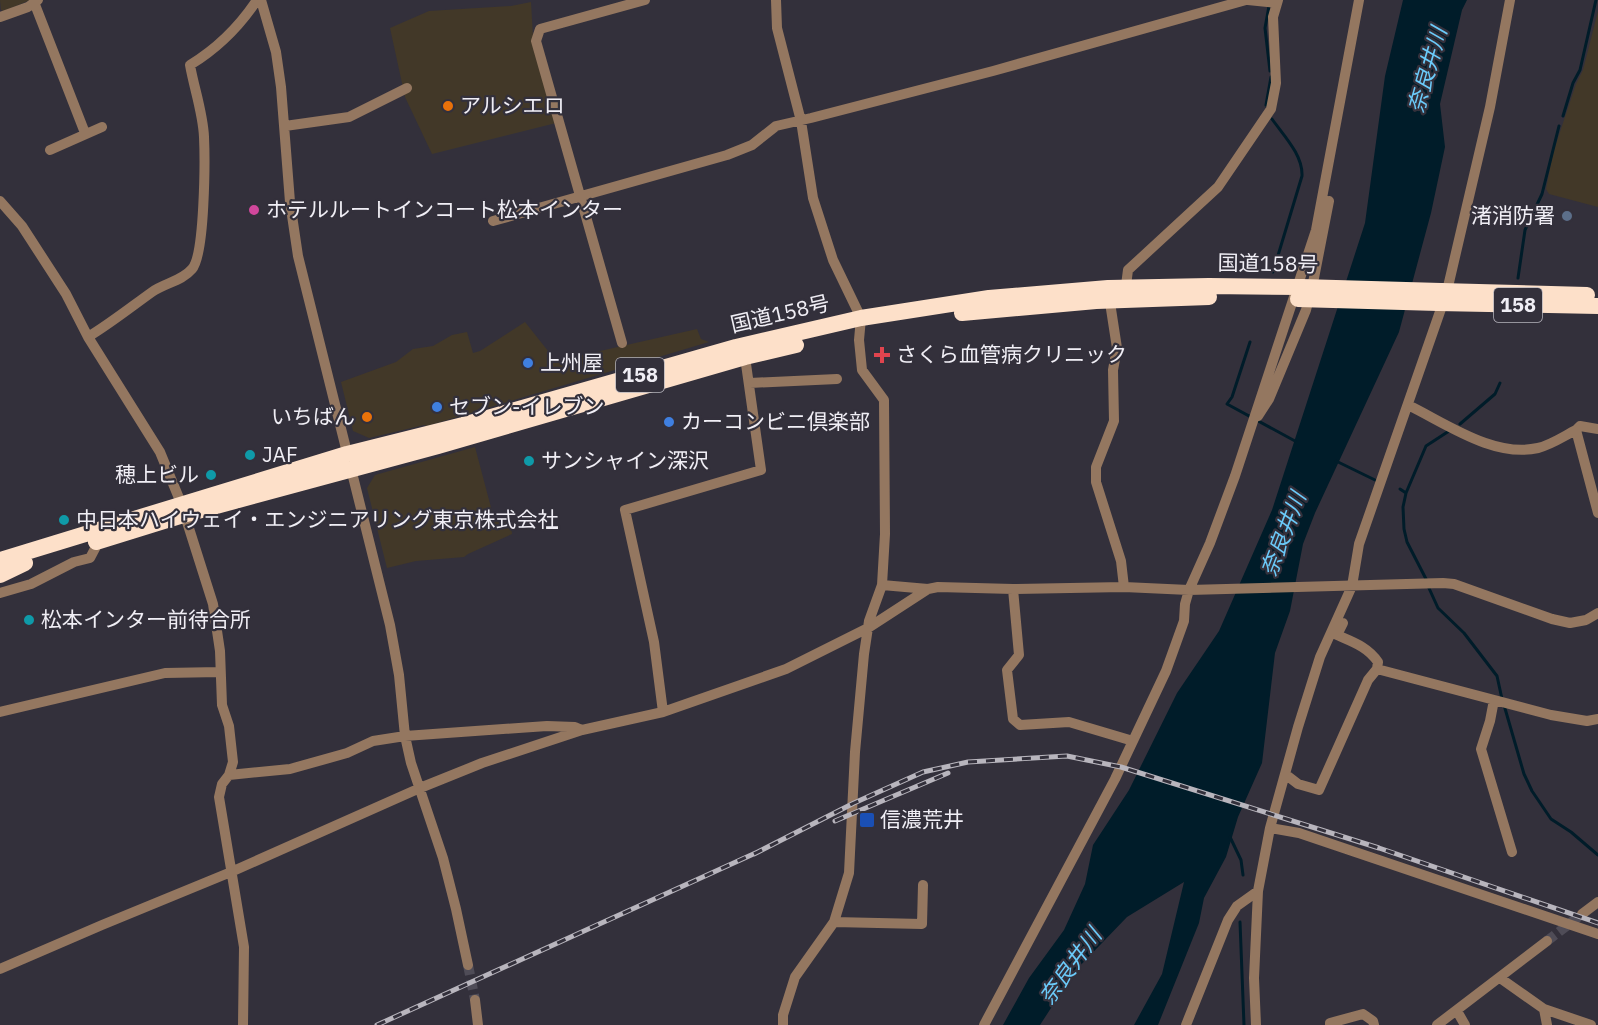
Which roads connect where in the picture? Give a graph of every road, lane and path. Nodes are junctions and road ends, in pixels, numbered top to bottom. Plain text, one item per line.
1 (259, 0) edge
2 (645, 0) edge
3 (775, 0) edge
4 (1247, 0) edge
5 (1359, 0) edge
6 (1510, 0) edge
7 (36, 1) edge
8 (1277, 1) edge
9 (0, 17) edge
10 (407, 88) dead end
11 (801, 121) junction
12 (285, 126) junction
13 (102, 127) dead end
14 (85, 133) junction
15 (50, 150) dead end
16 (1331, 151) junction
17 (582, 196) junction
18 (0, 201) edge
19 (493, 221) dead end
20 (1298, 293) junction
21 (1117, 294) junction
22 (1598, 295) edge
23 (1442, 297) junction
24 (1598, 306) edge
25 (861, 324) junction
26 (88, 337) junction
27 (622, 343) dead end
28 (746, 357) junction
29 (837, 379) dead end
30 (750, 383) junction
31 (1408, 405) junction
32 (1250, 429) junction
33 (1598, 429) edge
34 (1576, 430) junction
35 (349, 462) junction
36 (182, 509) junction
37 (1598, 513) edge
38 (99, 541) junction
39 (0, 560) edge
40 (0, 573) edge
41 (882, 585) junction
42 (1347, 586) junction
43 (1120, 587) junction
44 (928, 589) junction
45 (1013, 589) junction
46 (1194, 590) junction
47 (0, 593) edge
48 (1598, 614) edge
49 (1346, 617) dead end
50 (868, 628) junction
51 (1377, 669) junction
52 (220, 672) junction
53 (1494, 700) junction
54 (0, 712) edge
55 (663, 712) junction
56 (1598, 719) edge
57 (582, 730) junction
58 (405, 736) junction
59 (1133, 741) junction
60 (1285, 774) junction
61 (229, 775) junction
62 (420, 788) junction
63 (1270, 828) junction
64 (1512, 852) dead end
65 (231, 872) junction
66 (923, 885) dead end
67 (1258, 891) junction
68 (1598, 902) edge
69 (1582, 914) tunnel mouth
70 (834, 922) junction
71 (1598, 934) edge
72 (1547, 940) tunnel mouth
73 (468, 965) tunnel mouth
74 (0, 969) edge
75 (1500, 978) junction
76 (475, 1000) tunnel mouth
77 (1544, 1009) junction
78 (1457, 1011) junction
79 (243, 1025) edge
80 (478, 1025) edge
81 (783, 1025) edge
82 (984, 1025) edge
83 (1186, 1025) edge
84 (1256, 1025) edge
85 (1330, 1025) edge
86 (1374, 1025) edge
87 (1437, 1025) edge
88 (1465, 1025) edge
89 (1547, 1025) edge
90 (1591, 1025) edge

1 - 12 street
1 - 26 street
2 - 17 street
3 - 11 street
4 - 8 street
4 - 11 street
5 - 16 street
6 - 23 street
7 - 9 street
7 - 14 street
8 - 21 street
10 - 12 street
11 - 17 street
11 - 25 street
12 - 35 street
13 - 14 street
14 - 15 street
16 - 20 street
16 - 32 street
17 - 19 street
17 - 27 street
18 - 26 street
20 - 21 highway, 国道158号 / 158
20 - 23 highway, 国道158号 / 158, bridge
20 - 32 street
21 - 25 highway, 国道158号 / 158
21 - 43 street
22 - 23 highway, 国道158号 / 158
23 - 24 highway, 国道158号 / 158
23 - 31 street
25 - 28 highway, 国道158号 / 158
25 - 35 highway, 国道158号 / 158
25 - 41 street
26 - 36 street
28 - 30 street
28 - 35 highway, 国道158号 / 158
29 - 30 street
30 - 55 street
31 - 34 street
31 - 42 street
32 - 46 street
33 - 34 street
34 - 37 street
35 - 36 highway, 国道158号 / 158
35 - 58 street
36 - 38 highway, 国道158号 / 158
36 - 39 highway, 国道158号 / 158
36 - 52 street
38 - 40 highway, 国道158号 / 158
38 - 47 street
41 - 44 street
41 - 50 street
42 - 46 street
42 - 48 street
42 - 60 street
43 - 45 street
43 - 46 street
44 - 45 street
44 - 50 street
45 - 59 street
46 - 59 street
49 - 51 street
50 - 55 street
50 - 70 street
51 - 53 street
51 - 60 street
52 - 54 street
52 - 61 street
53 - 56 street
53 - 64 street
55 - 57 street
57 - 58 street
57 - 62 street
58 - 61 street
58 - 62 street
59 - 82 street
60 - 63 street
61 - 65 street
62 - 65 street
62 - 73 street
63 - 67 street
63 - 71 street
65 - 74 street
65 - 79 street
66 - 70 street
67 - 83 street
67 - 84 street
68 - 69 street
70 - 81 street
72 - 75 street
75 - 77 street
75 - 78 street
76 - 80 street
77 - 89 street
77 - 90 street
78 - 87 street
78 - 88 street
85 - 86 street

